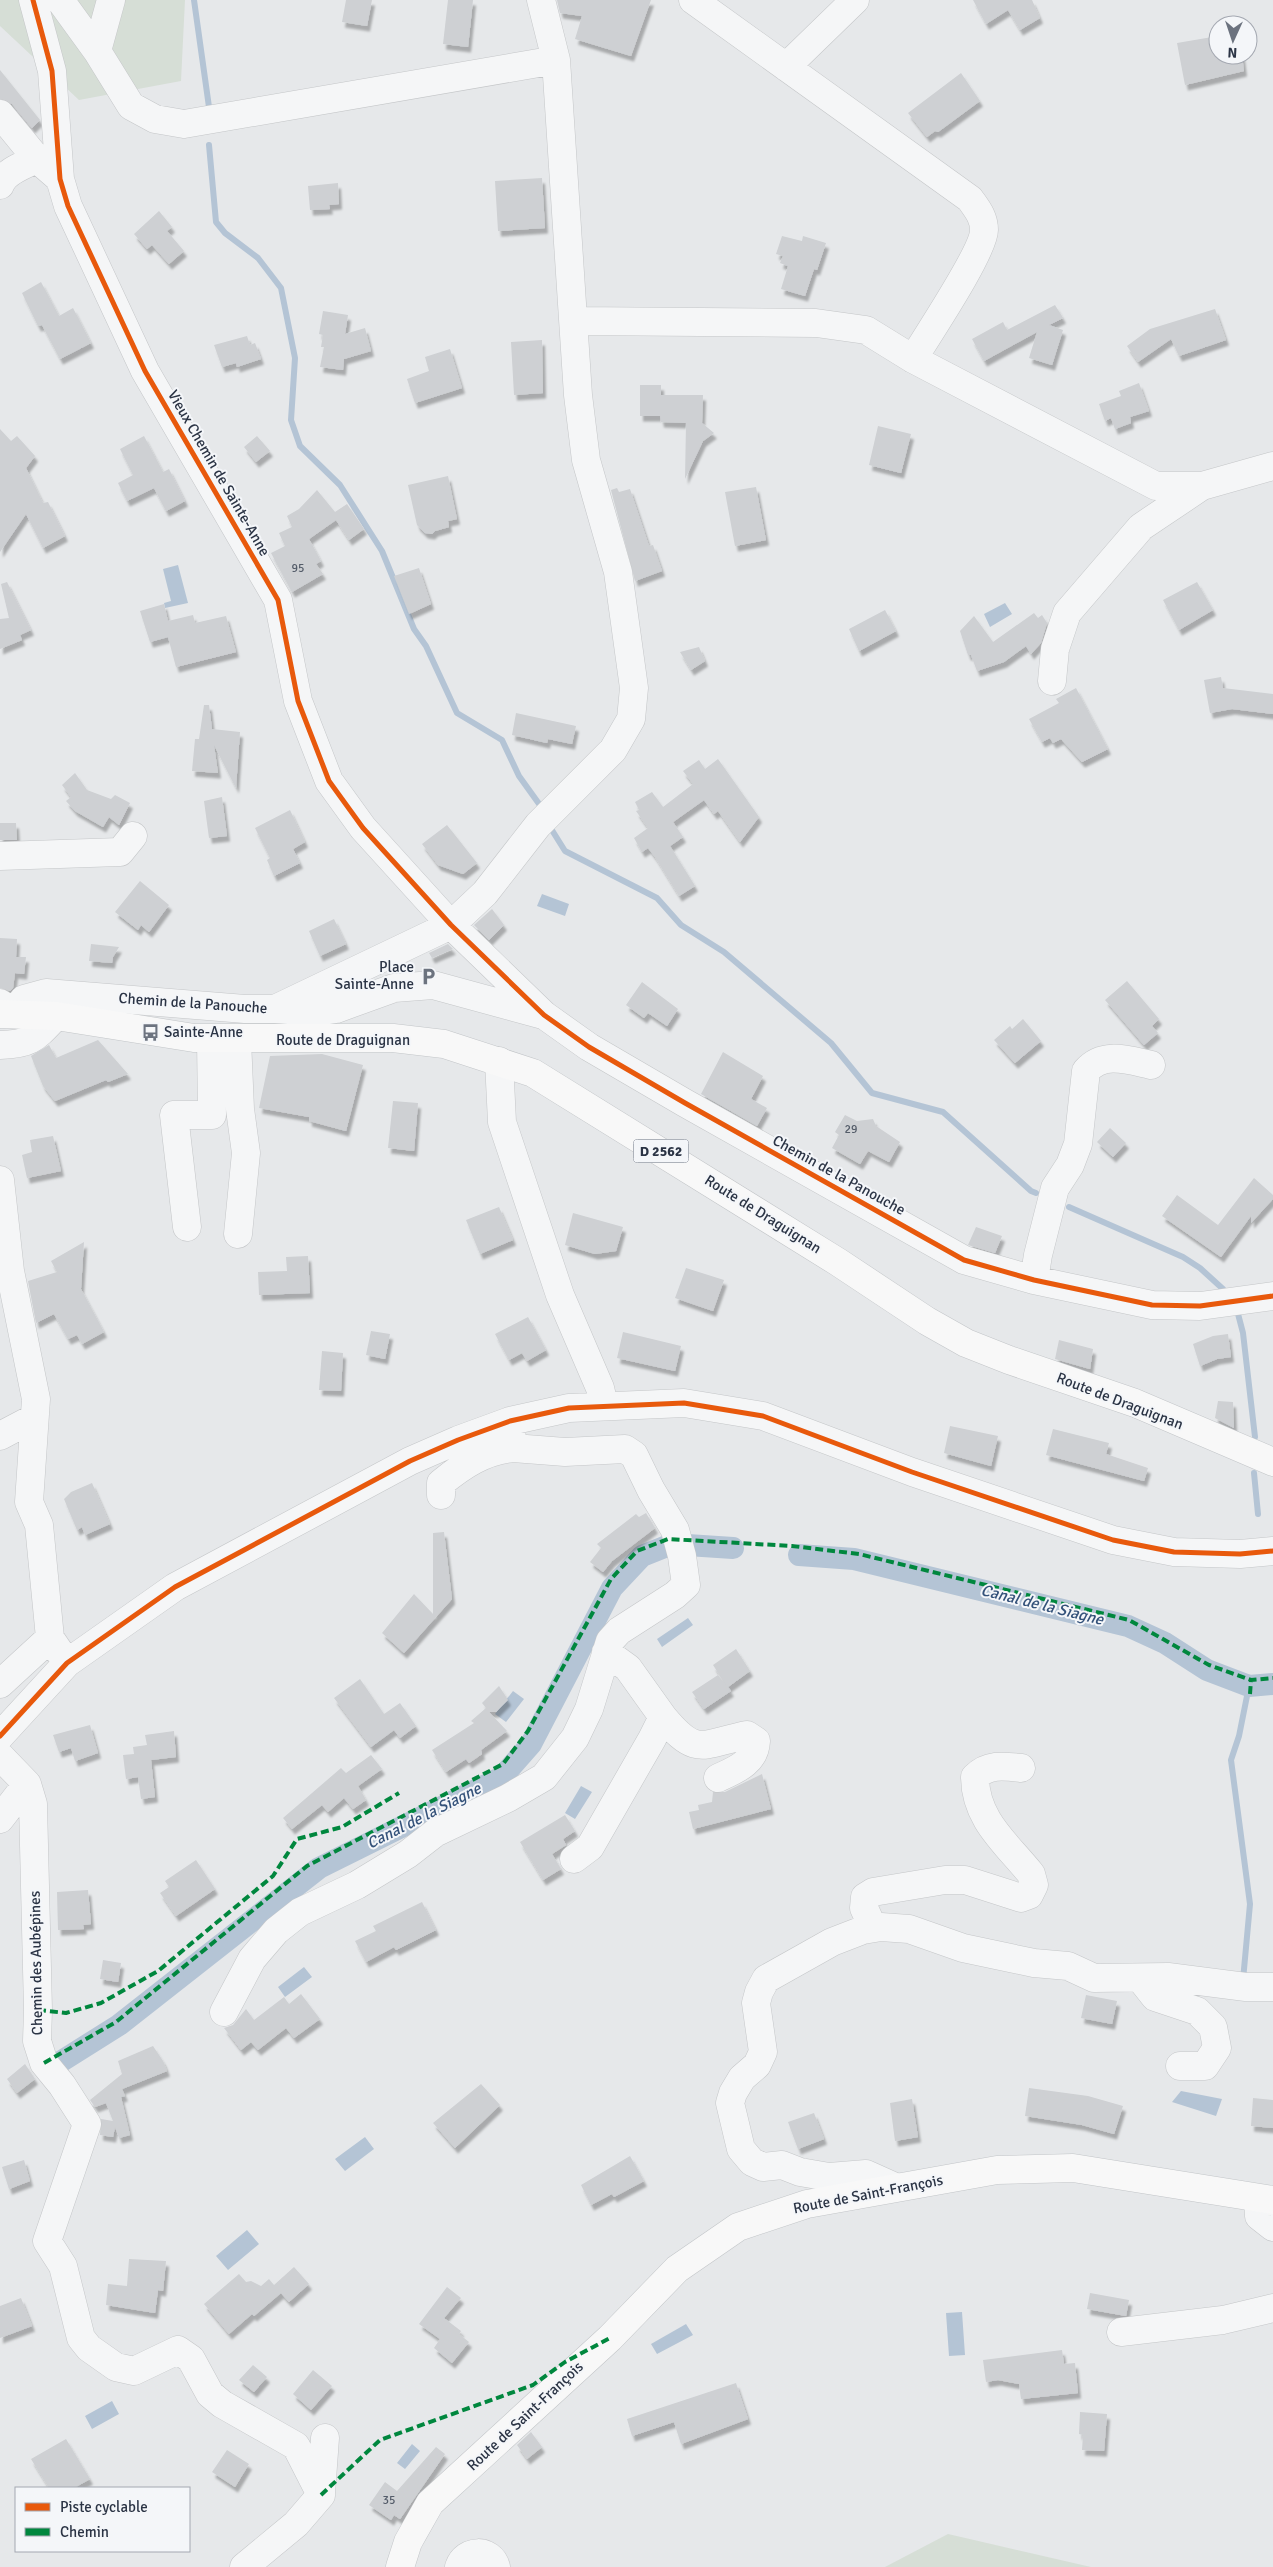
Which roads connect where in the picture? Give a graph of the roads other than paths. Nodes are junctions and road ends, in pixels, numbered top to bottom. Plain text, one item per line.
1 (33, 0) edge
2 (60, 0) edge
3 (110, 0) edge
4 (541, 0) edge
5 (693, 0) edge
6 (855, 0) edge
7 (97, 51) junction
8 (556, 60) junction
9 (786, 67) junction
10 (0, 114) edge
11 (37, 159) junction
12 (60, 180) junction
13 (0, 185) edge
14 (574, 321) junction
15 (913, 358) junction
16 (1273, 466) edge
17 (1202, 486) junction
18 (1052, 681) dead end
19 (133, 836) dead end
20 (0, 856) edge
21 (451, 925) junction
22 (274, 1009) junction
23 (4, 1010) edge
24 (544, 1015) junction
25 (56, 1016) junction
26 (224, 1039) junction
27 (0, 1045) edge
28 (499, 1061) junction
29 (1151, 1064) dead end
30 (0, 1180) edge
31 (187, 1227) dead end
32 (238, 1234) dead end
33 (1034, 1280) junction
34 (1273, 1296) edge
35 (604, 1405) junction
36 (34, 1418) junction
37 (510, 1421) junction
38 (0, 1436) edge
39 (513, 1448) junction
40 (1273, 1462) edge
41 (441, 1496) dead end
42 (1273, 1551) edge
43 (50, 1638) junction
44 (606, 1652) junction
45 (67, 1662) junction
46 (0, 1684) edge
47 (662, 1717) junction
48 (0, 1736) edge
49 (12, 1768) edge
50 (1021, 1768) dead end
51 (718, 1778) dead end
52 (0, 1819) edge
53 (574, 1859) dead end
54 (873, 1928) junction
55 (1140, 1978) junction
56 (1273, 1986) edge
57 (224, 2012) dead end
58 (1180, 2066) dead end
59 (895, 2187) junction
60 (1266, 2200) edge
61 (1273, 2227) edge
62 (1273, 2308) edge
63 (1121, 2332) dead end
64 (324, 2438) dead end
65 (321, 2495) junction
66 (244, 2567) edge
67 (400, 2567) edge
68 (459, 2567) edge
69 (496, 2567) edge

1 - 12 street, Vieux Chemin de Sainte-Anne
2 - 7 street
3 - 7 street
4 - 8 street
5 - 9 street
6 - 9 street
7 - 8 street
8 - 14 street
9 - 15 street
10 - 11 street
11 - 12 street
11 - 13 street
12 - 21 street, Vieux Chemin de Sainte-Anne
14 - 15 street
14 - 21 street
15 - 17 street
16 - 17 street
17 - 18 street
19 - 20 street
21 - 22 street, Chemin de la Panouche
21 - 24 street, Chemin de la Panouche
22 - 23 street, Chemin de la Panouche
22 - 24 street
23 - 25 main road, Route de Draguignan / D 2562
24 - 33 street, Chemin de la Panouche
25 - 26 main road, Route de Draguignan / D 2562
25 - 27 street
26 - 28 main road, Route de Draguignan / D 2562
26 - 31 street
26 - 32 street
28 - 35 street
28 - 40 main road, Route de Draguignan / D 2562
29 - 33 street
30 - 36 street
33 - 34 street, Chemin de la Panouche
35 - 37 street
35 - 42 street
36 - 38 street
36 - 43 street
37 - 39 street
37 - 45 street
39 - 41 street
39 - 44 street
43 - 45 street
43 - 46 street
44 - 47 street
44 - 57 street
45 - 48 street
47 - 51 street
47 - 53 street
49 - 52 street
49 - 65 street, Chemin des Aubépines
50 - 54 street
54 - 55 street
54 - 59 street
55 - 56 street
55 - 58 street
59 - 60 main road, Route de Saint-François
59 - 67 main road, Route de Saint-François
60 - 61 street
62 - 63 street
64 - 65 street
65 - 66 street
68 - 69 street

